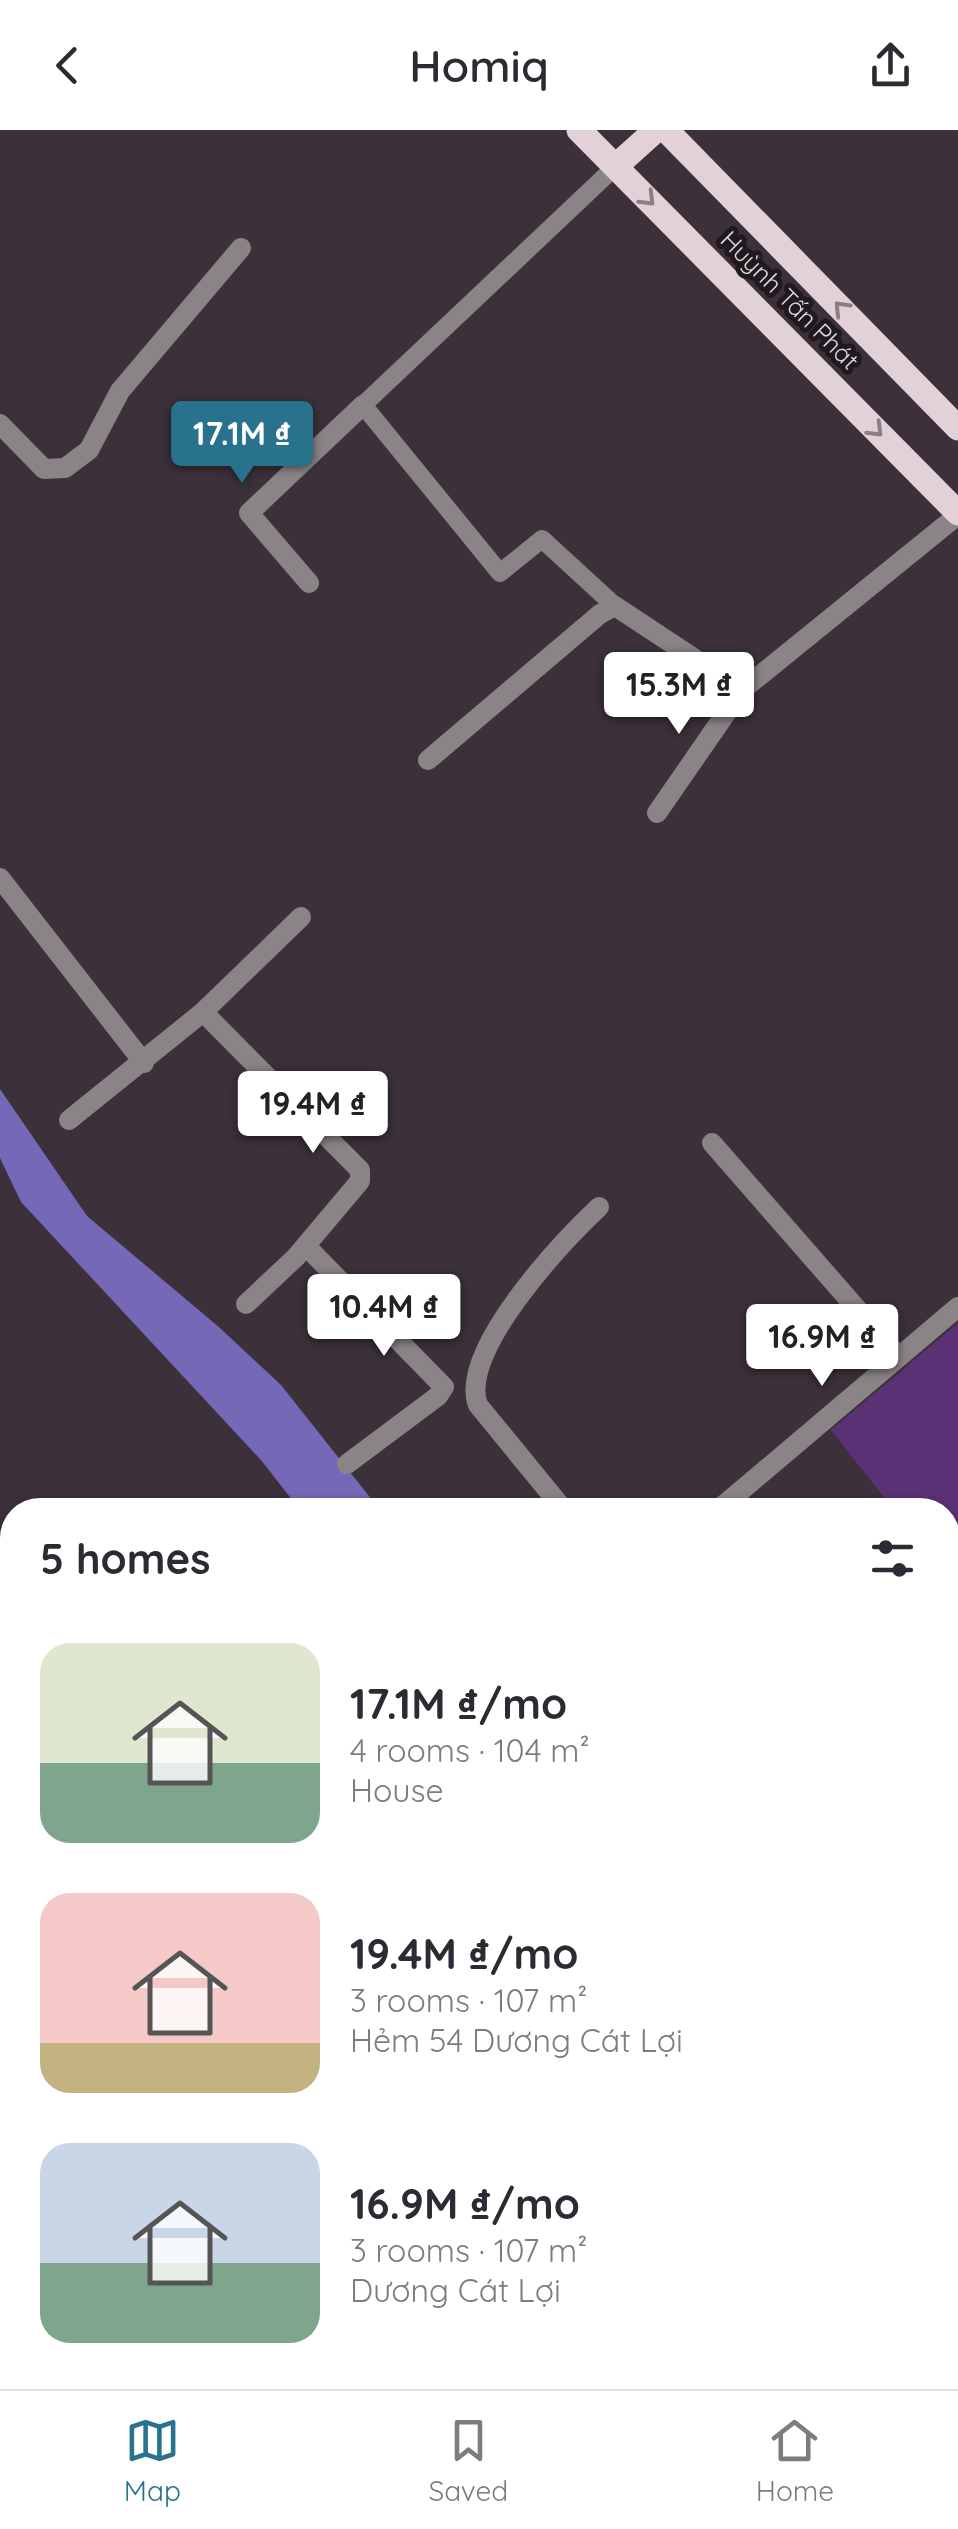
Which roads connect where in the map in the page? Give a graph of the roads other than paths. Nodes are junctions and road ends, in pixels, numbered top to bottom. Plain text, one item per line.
1 (579, 130) edge
2 (656, 130) edge
3 (666, 130) edge
4 (616, 166) junction
5 (241, 248) dead end
6 (363, 405) junction
7 (0, 424) edge
8 (958, 428) edge
9 (958, 514) edge
10 (309, 583) dead end
11 (615, 606) junction
12 (742, 690) junction
13 (428, 760) dead end
14 (657, 813) dead end
15 (0, 878) edge
16 (301, 917) dead end
17 (202, 1012) junction
18 (144, 1063) junction
19 (69, 1120) dead end
20 (712, 1143) dead end
21 (599, 1207) dead end
22 (306, 1246) junction
23 (246, 1304) dead end
24 (958, 1307) edge
25 (899, 1357) junction
26 (346, 1464) dead end
27 (554, 1498) edge
28 (732, 1498) edge

1 - 4 main road, Huỳnh Tấn Phát
2 - 4 main road
8 -> 3 main road, Huỳnh Tấn Phát
4 - 6 lane
4 -> 9 main road, Huỳnh Tấn Phát
5 - 7 street
6 - 10 street
6 - 11 lane
9 - 12 street
11 - 12 street
11 - 13 street
12 - 14 street
15 - 18 street
16 - 17 street
17 - 18 street
17 - 22 street
18 - 19 street
20 - 25 street
21 - 27 street
22 - 23 street
22 - 26 street
24 - 25 street
25 - 28 street

